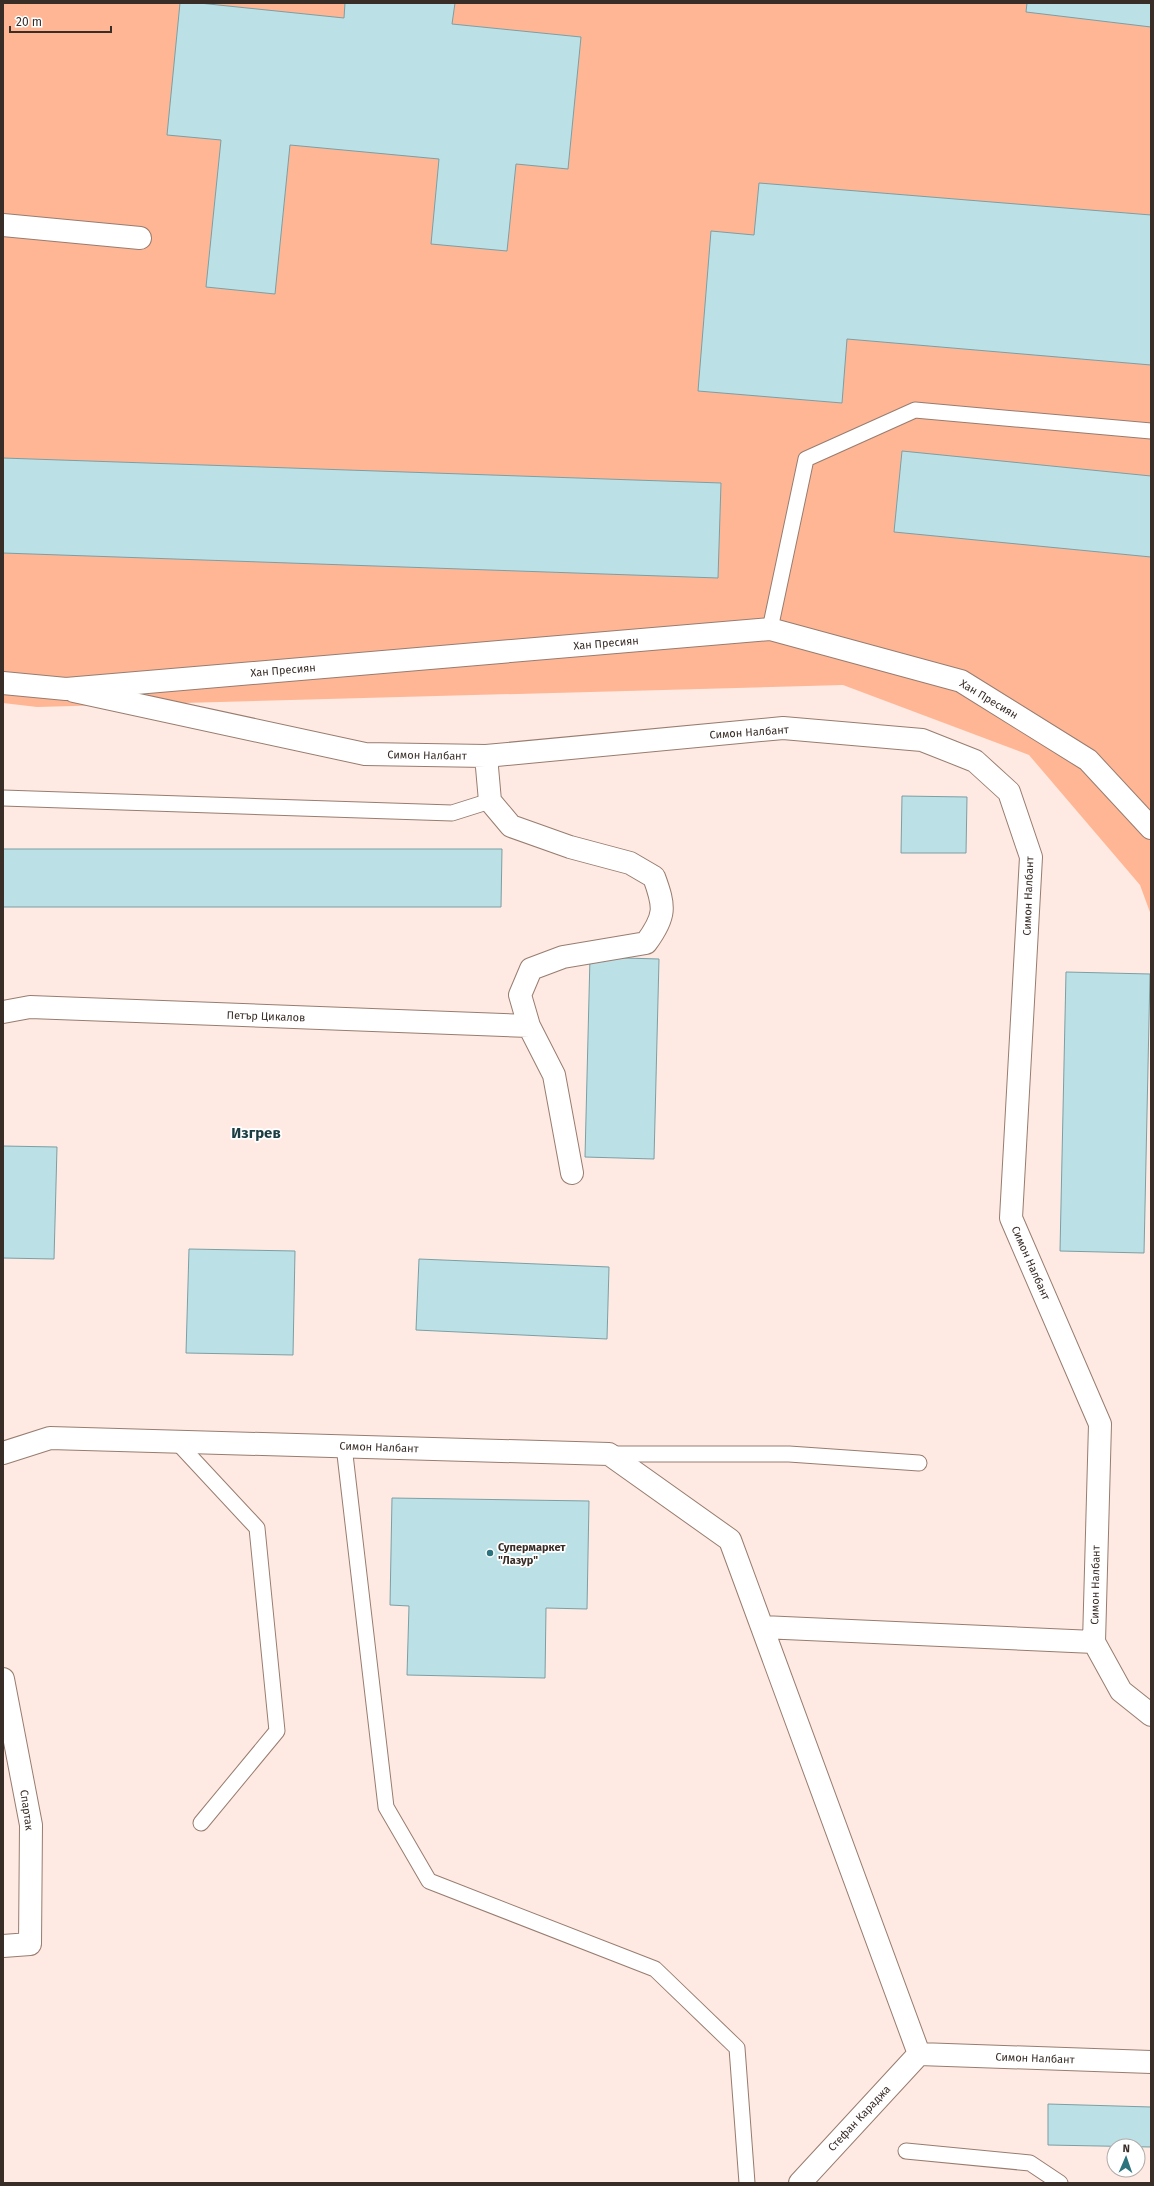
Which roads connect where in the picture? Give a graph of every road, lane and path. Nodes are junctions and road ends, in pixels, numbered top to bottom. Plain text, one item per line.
1 (3, 225) edge
2 (140, 238) dead end
3 (1151, 431) edge
4 (770, 629) junction
5 (3, 683) edge
6 (66, 689) junction
7 (486, 756) junction
8 (3, 798) edge
9 (490, 801) junction
10 (1151, 828) edge
11 (3, 1012) edge
12 (530, 1026) junction
13 (572, 1173) dead end
14 (176, 1441) junction
15 (344, 1446) junction
16 (3, 1453) edge
17 (609, 1454) junction
18 (919, 1463) dead end
19 (762, 1627) junction
20 (1094, 1642) junction
21 (3, 1679) edge
22 (1151, 1715) edge
23 (201, 1824) dead end
24 (3, 1946) edge
25 (919, 2054) junction
26 (1151, 2062) edge
27 (906, 2151) dead end
28 (747, 2183) edge
29 (800, 2183) edge
30 (1060, 2183) edge

1 - 2 street
3 - 4 lane
4 - 6 street, Хан Пресиян
4 - 10 street, Хан Пресиян
5 - 6 street, Хан Пресиян
6 - 7 street, Симон Налбант
7 - 9 street
7 - 20 street, Симон Налбант
8 - 9 lane
9 - 12 street
11 - 12 street, Петър Цикалов
12 - 13 street
14 - 15 street, Симон Налбант
14 - 16 street, Симон Налбант
14 - 23 lane
15 - 17 street, Симон Налбант
15 - 28 lane
17 - 18 lane
17 - 19 street
19 - 20 street
19 - 25 street
20 - 22 street
21 - 24 street, Спартак
25 - 26 street, Симон Налбант
25 - 29 street, Стефан Караджа
27 - 30 lane

